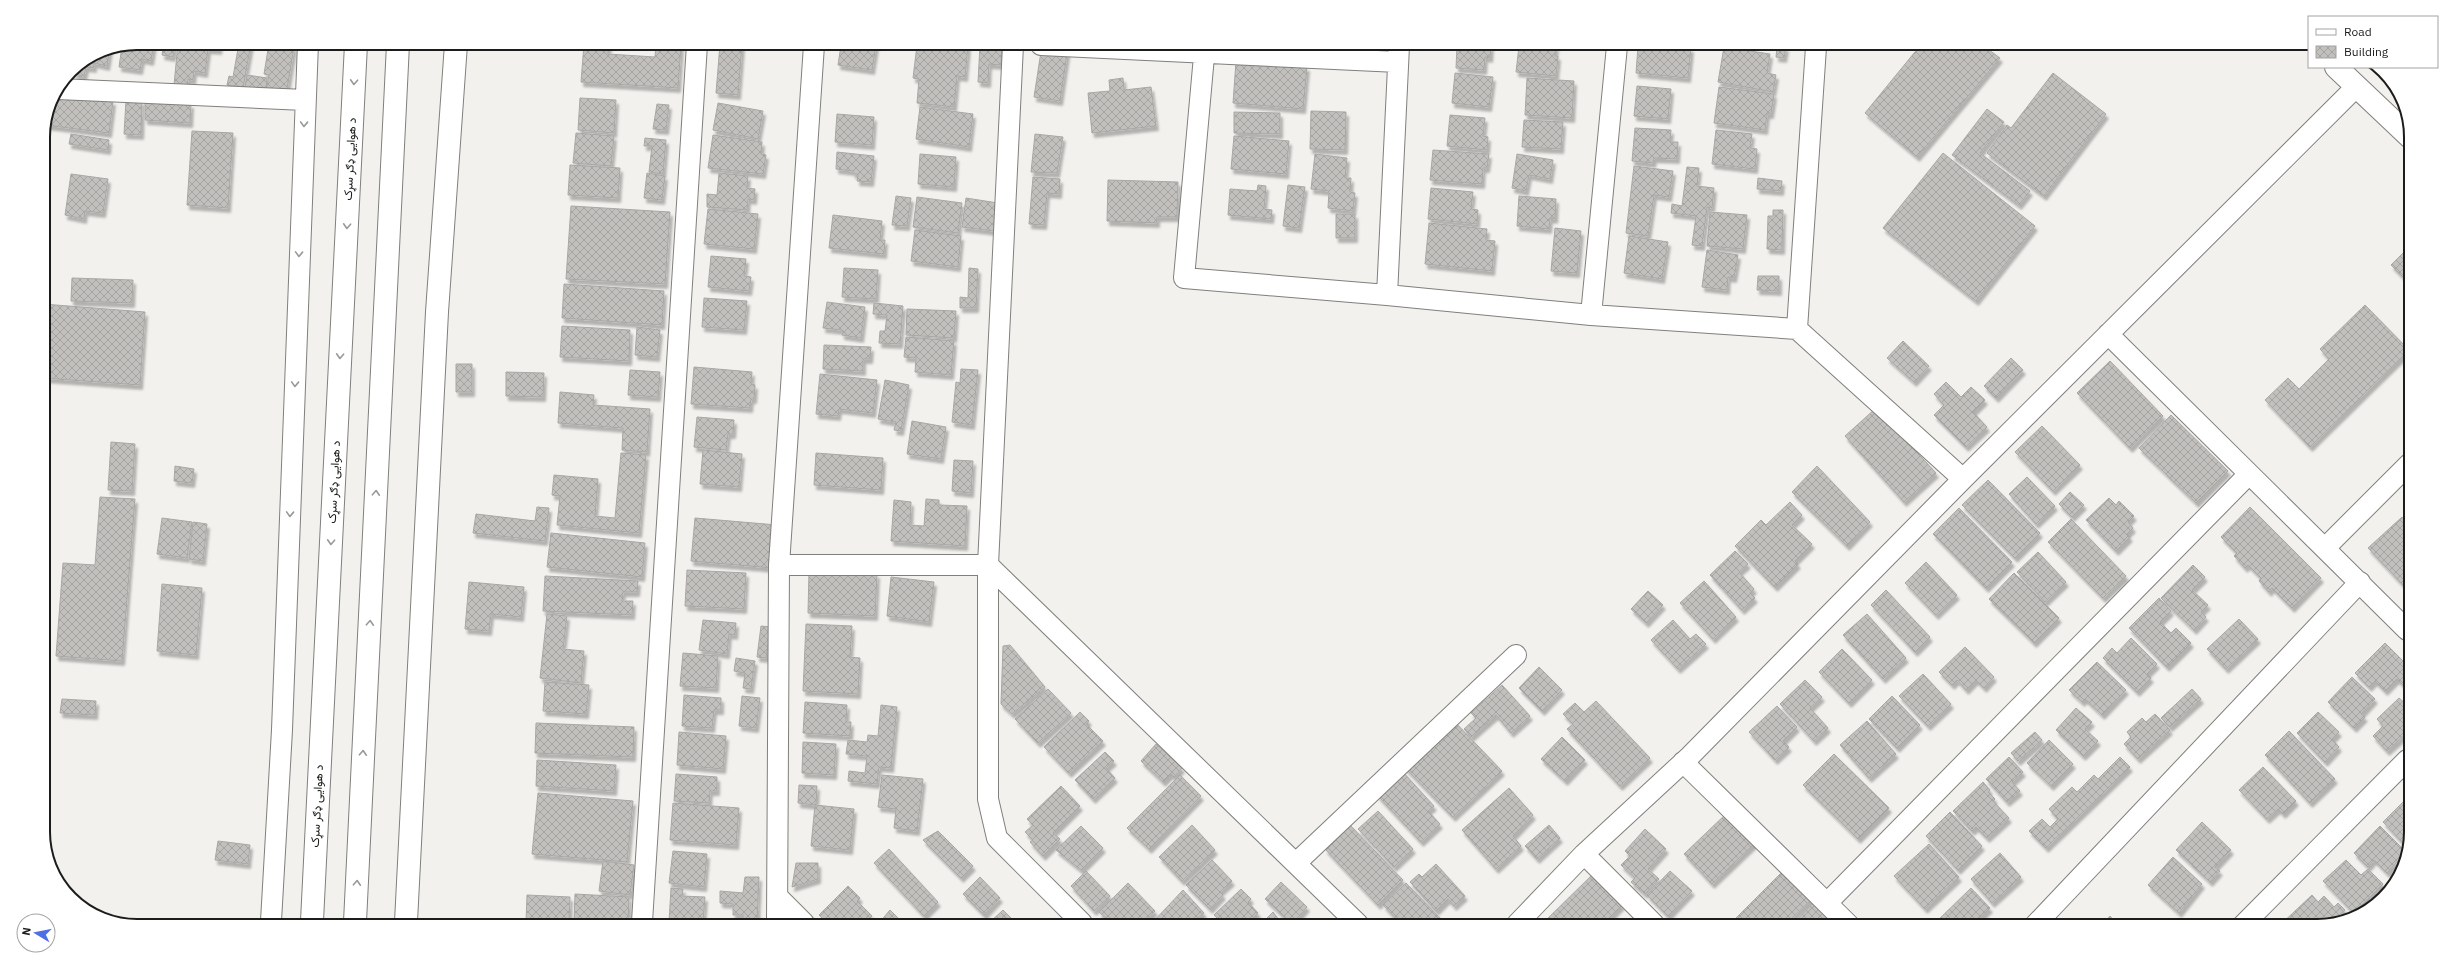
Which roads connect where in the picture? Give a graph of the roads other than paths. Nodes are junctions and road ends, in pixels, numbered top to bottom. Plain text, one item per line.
1 (308, 50) edge
2 (356, 50) edge
3 (398, 50) edge
4 (456, 50) edge
5 (697, 50) edge
6 (814, 50) edge
7 (1013, 50) edge
8 (1204, 50) edge
9 (1617, 50) edge
10 (1816, 50) edge
11 (1399, 54) edge
12 (2337, 68) edge
13 (2356, 87) junction
14 (66, 88) edge
15 (305, 100) junction
16 (2404, 132) edge
17 (1387, 295) junction
18 (1592, 315) junction
19 (1797, 329) junction
20 (2108, 334) junction
21 (2404, 469) edge
22 (2249, 474) junction
23 (1963, 478) junction
24 (2324, 548) junction
25 (779, 565) junction
26 (988, 565) junction
27 (2360, 582) junction
28 (2404, 626) edge
29 (1516, 655) dead end
30 (1683, 762) junction
31 (2404, 763) edge
32 (1584, 854) junction
33 (1296, 863) junction
34 (778, 897) junction
35 (1827, 903) junction
36 (272, 919) edge
37 (312, 919) edge
38 (355, 919) edge
39 (406, 919) edge
40 (642, 919) edge
41 (777, 919) edge
42 (801, 919) edge
43 (1078, 919) edge
44 (1353, 919) edge
45 (1523, 919) edge
46 (1649, 919) edge
47 (1843, 919) edge
48 (2041, 919) edge
49 (2249, 919) edge

1 - 15 street
2 -> 37 main road, د هوایی ډګر سړک
38 -> 3 main road
4 - 39 main road
5 - 40 street
6 - 25 street
7 - 26 street
8 - 11 street
8 - 17 street
9 - 18 street
10 - 19 street
11 - 17 street
12 - 13 main road
13 - 16 main road
13 - 20 street
14 - 15 street
15 -> 36 street
17 - 18 street
18 - 19 street
19 - 23 street
20 - 22 street
20 - 23 street
21 - 24 street
22 - 24 street
22 - 35 street
23 - 30 street
24 - 27 street
25 - 26 street
25 - 34 street
26 - 33 street
26 - 43 street
27 - 28 street
27 - 48 street
29 - 33 street
30 - 32 street
30 - 35 street
31 - 49 street
32 - 45 street
32 - 46 street
33 - 44 street
34 - 41 street
34 - 42 street
35 - 47 street

